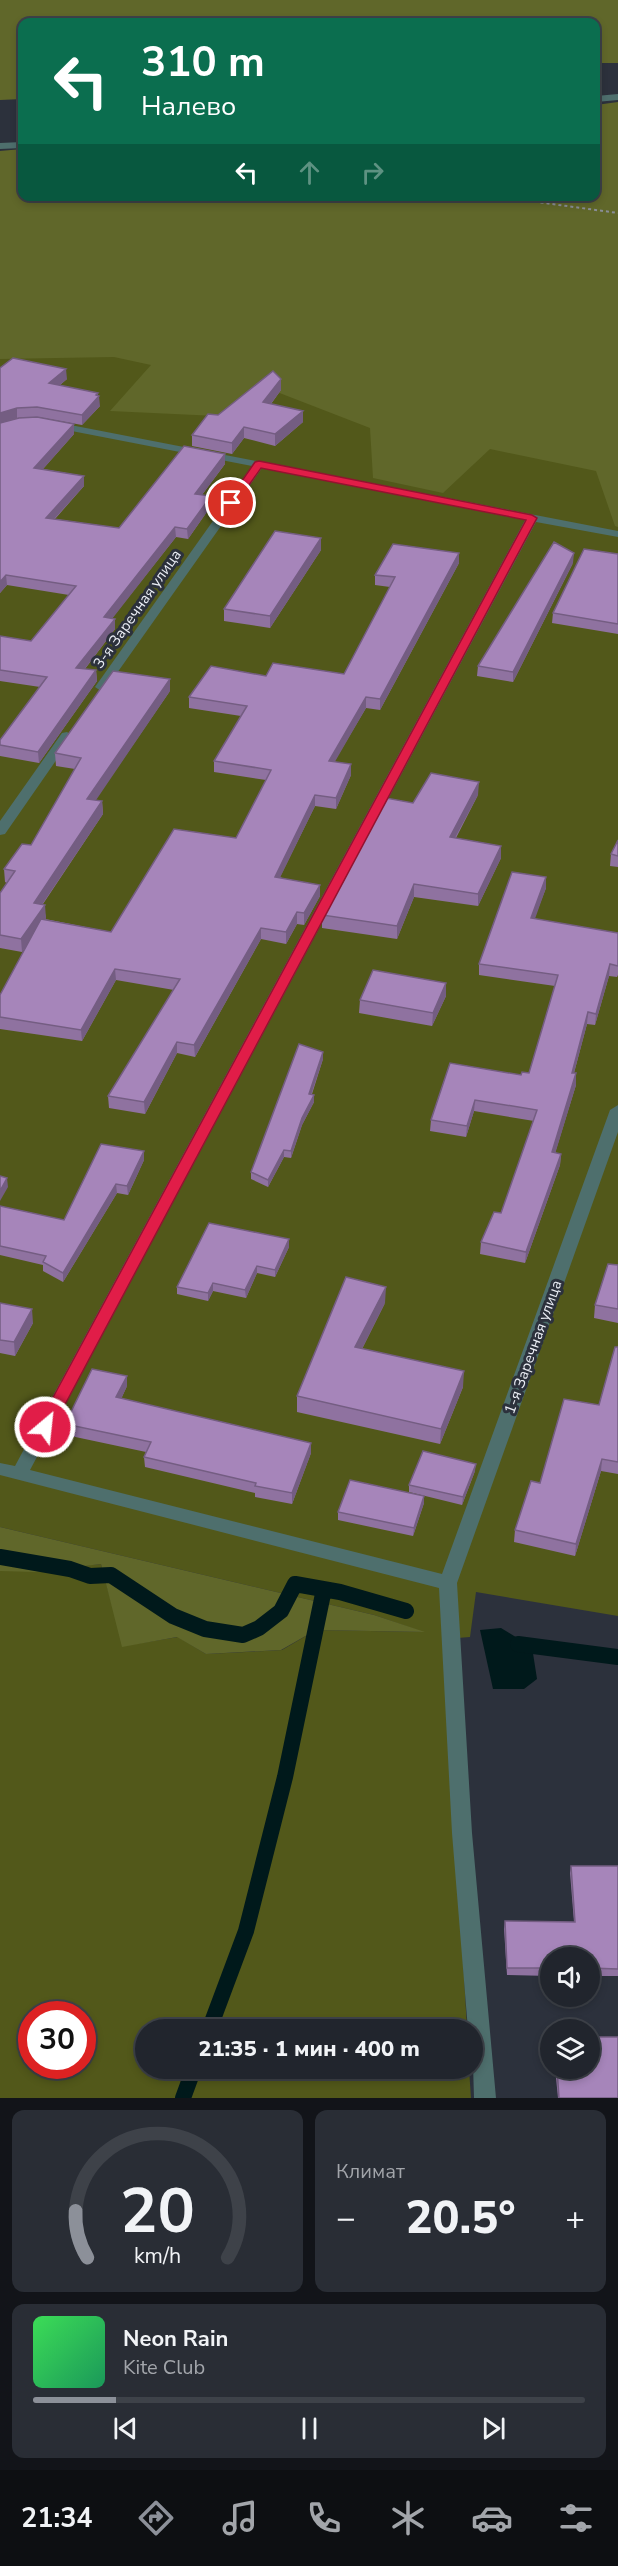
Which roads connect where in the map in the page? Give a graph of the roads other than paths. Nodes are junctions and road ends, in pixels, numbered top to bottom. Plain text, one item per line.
1 (618, 97) edge
2 (600, 99) edge
3 (18, 145) edge
4 (0, 147) edge
5 (38, 422) edge
6 (259, 464) junction
7 (532, 518) junction
8 (618, 534) edge
9 (95, 696) edge
10 (75, 725) edge
11 (0, 831) edge
12 (618, 1110) edge
13 (0, 1469) edge
14 (20, 1473) junction
15 (448, 1583) junction
16 (485, 2098) edge

1 - 2 street
3 - 4 street
5 - 6 street
6 - 7 street
6 - 9 street, 3-я Заречная улица
7 - 8 street
7 - 14 street
10 - 11 street
12 - 15 street, 1-я Заречная улица
13 - 14 street
14 - 15 street
15 - 16 street

